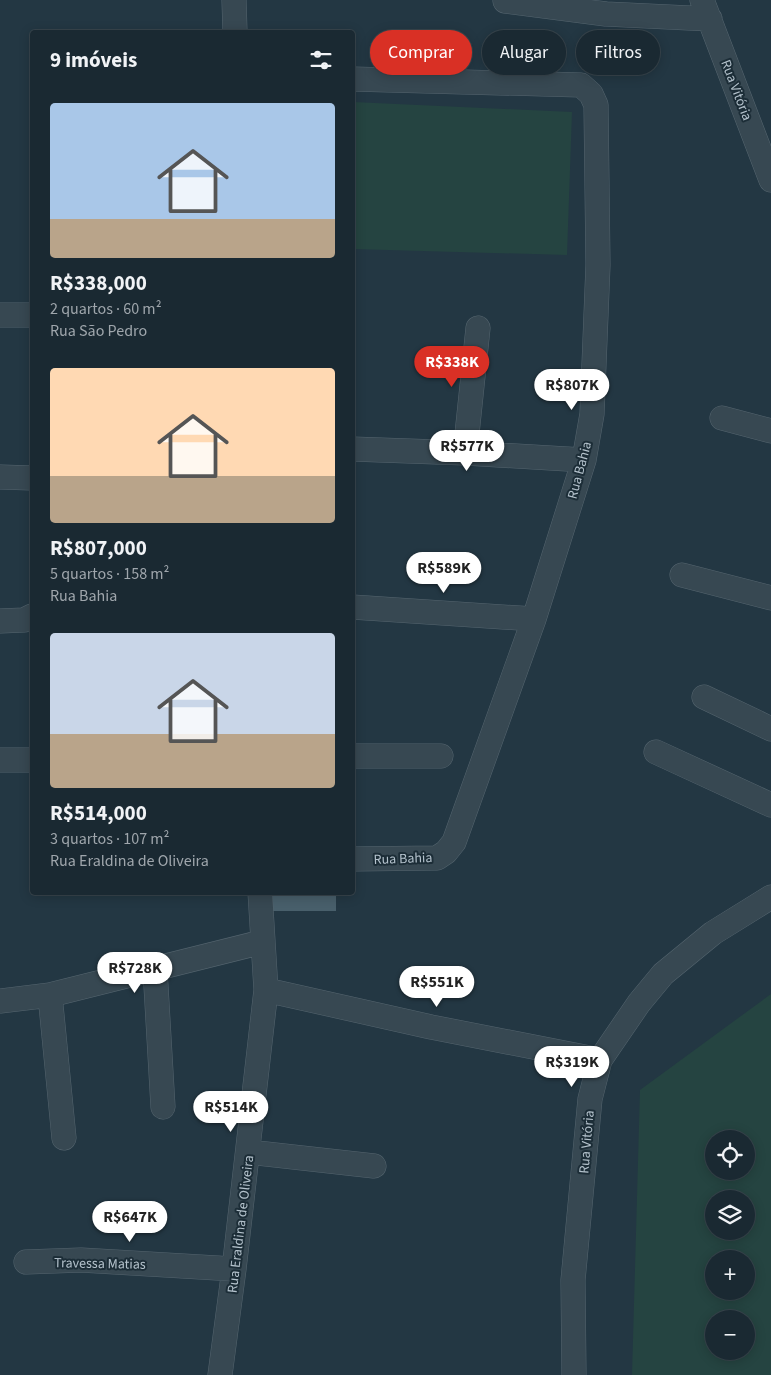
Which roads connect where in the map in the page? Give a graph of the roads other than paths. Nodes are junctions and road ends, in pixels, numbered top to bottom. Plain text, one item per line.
1 (234, 0) edge
2 (505, 1) edge
3 (706, 10) edge
4 (235, 30) edge
5 (355, 79) edge
6 (771, 180) edge
7 (0, 315) edge
8 (30, 315) edge
9 (478, 328) dead end
10 (722, 418) dead end
11 (771, 431) edge
12 (355, 450) edge
13 (465, 452) junction
14 (584, 460) junction
15 (0, 477) edge
16 (30, 478) edge
17 (682, 575) dead end
18 (771, 598) edge
19 (355, 607) edge
20 (30, 617) edge
21 (534, 619) junction
22 (0, 621) edge
23 (704, 697) dead end
24 (771, 728) edge
25 (656, 752) dead end
26 (355, 756) edge
27 (441, 756) dead end
28 (0, 760) edge
29 (30, 760) edge
30 (771, 805) edge
31 (355, 859) edge
32 (260, 895) edge
33 (771, 897) edge
34 (262, 942) junction
35 (155, 969) junction
36 (266, 990) junction
37 (50, 995) junction
38 (0, 1001) edge
39 (600, 1060) junction
40 (163, 1107) dead end
41 (64, 1138) dead end
42 (248, 1152) junction
43 (374, 1166) dead end
44 (26, 1262) dead end
45 (234, 1269) junction
46 (220, 1375) edge
47 (574, 1375) edge

1 - 4 street
2 - 3 street
3 - 6 street, Rua Vitória
5 - 14 street, Rua Bahia
7 - 8 street
9 - 13 street
10 - 11 street
12 - 13 street
13 - 14 street
14 - 21 street, Rua Bahia
15 - 16 street
17 - 18 street
19 - 21 street
20 - 22 street
21 - 31 street, Rua Bahia
23 - 24 street
25 - 30 street
26 - 27 street
28 - 29 street
32 - 34 street, Rua Eraldina de Oliveira
33 - 39 street, Rua Vitória
34 - 35 street
34 - 36 street, Rua Eraldina de Oliveira
35 - 37 street
35 - 40 street
36 - 39 street
36 - 42 street, Rua Eraldina de Oliveira
37 - 38 street
37 - 41 street
39 - 47 street, Rua Vitória
42 - 43 street
42 - 45 street, Rua Eraldina de Oliveira
44 - 45 street, Travessa Matias
45 - 46 street, Rua Eraldina de Oliveira

